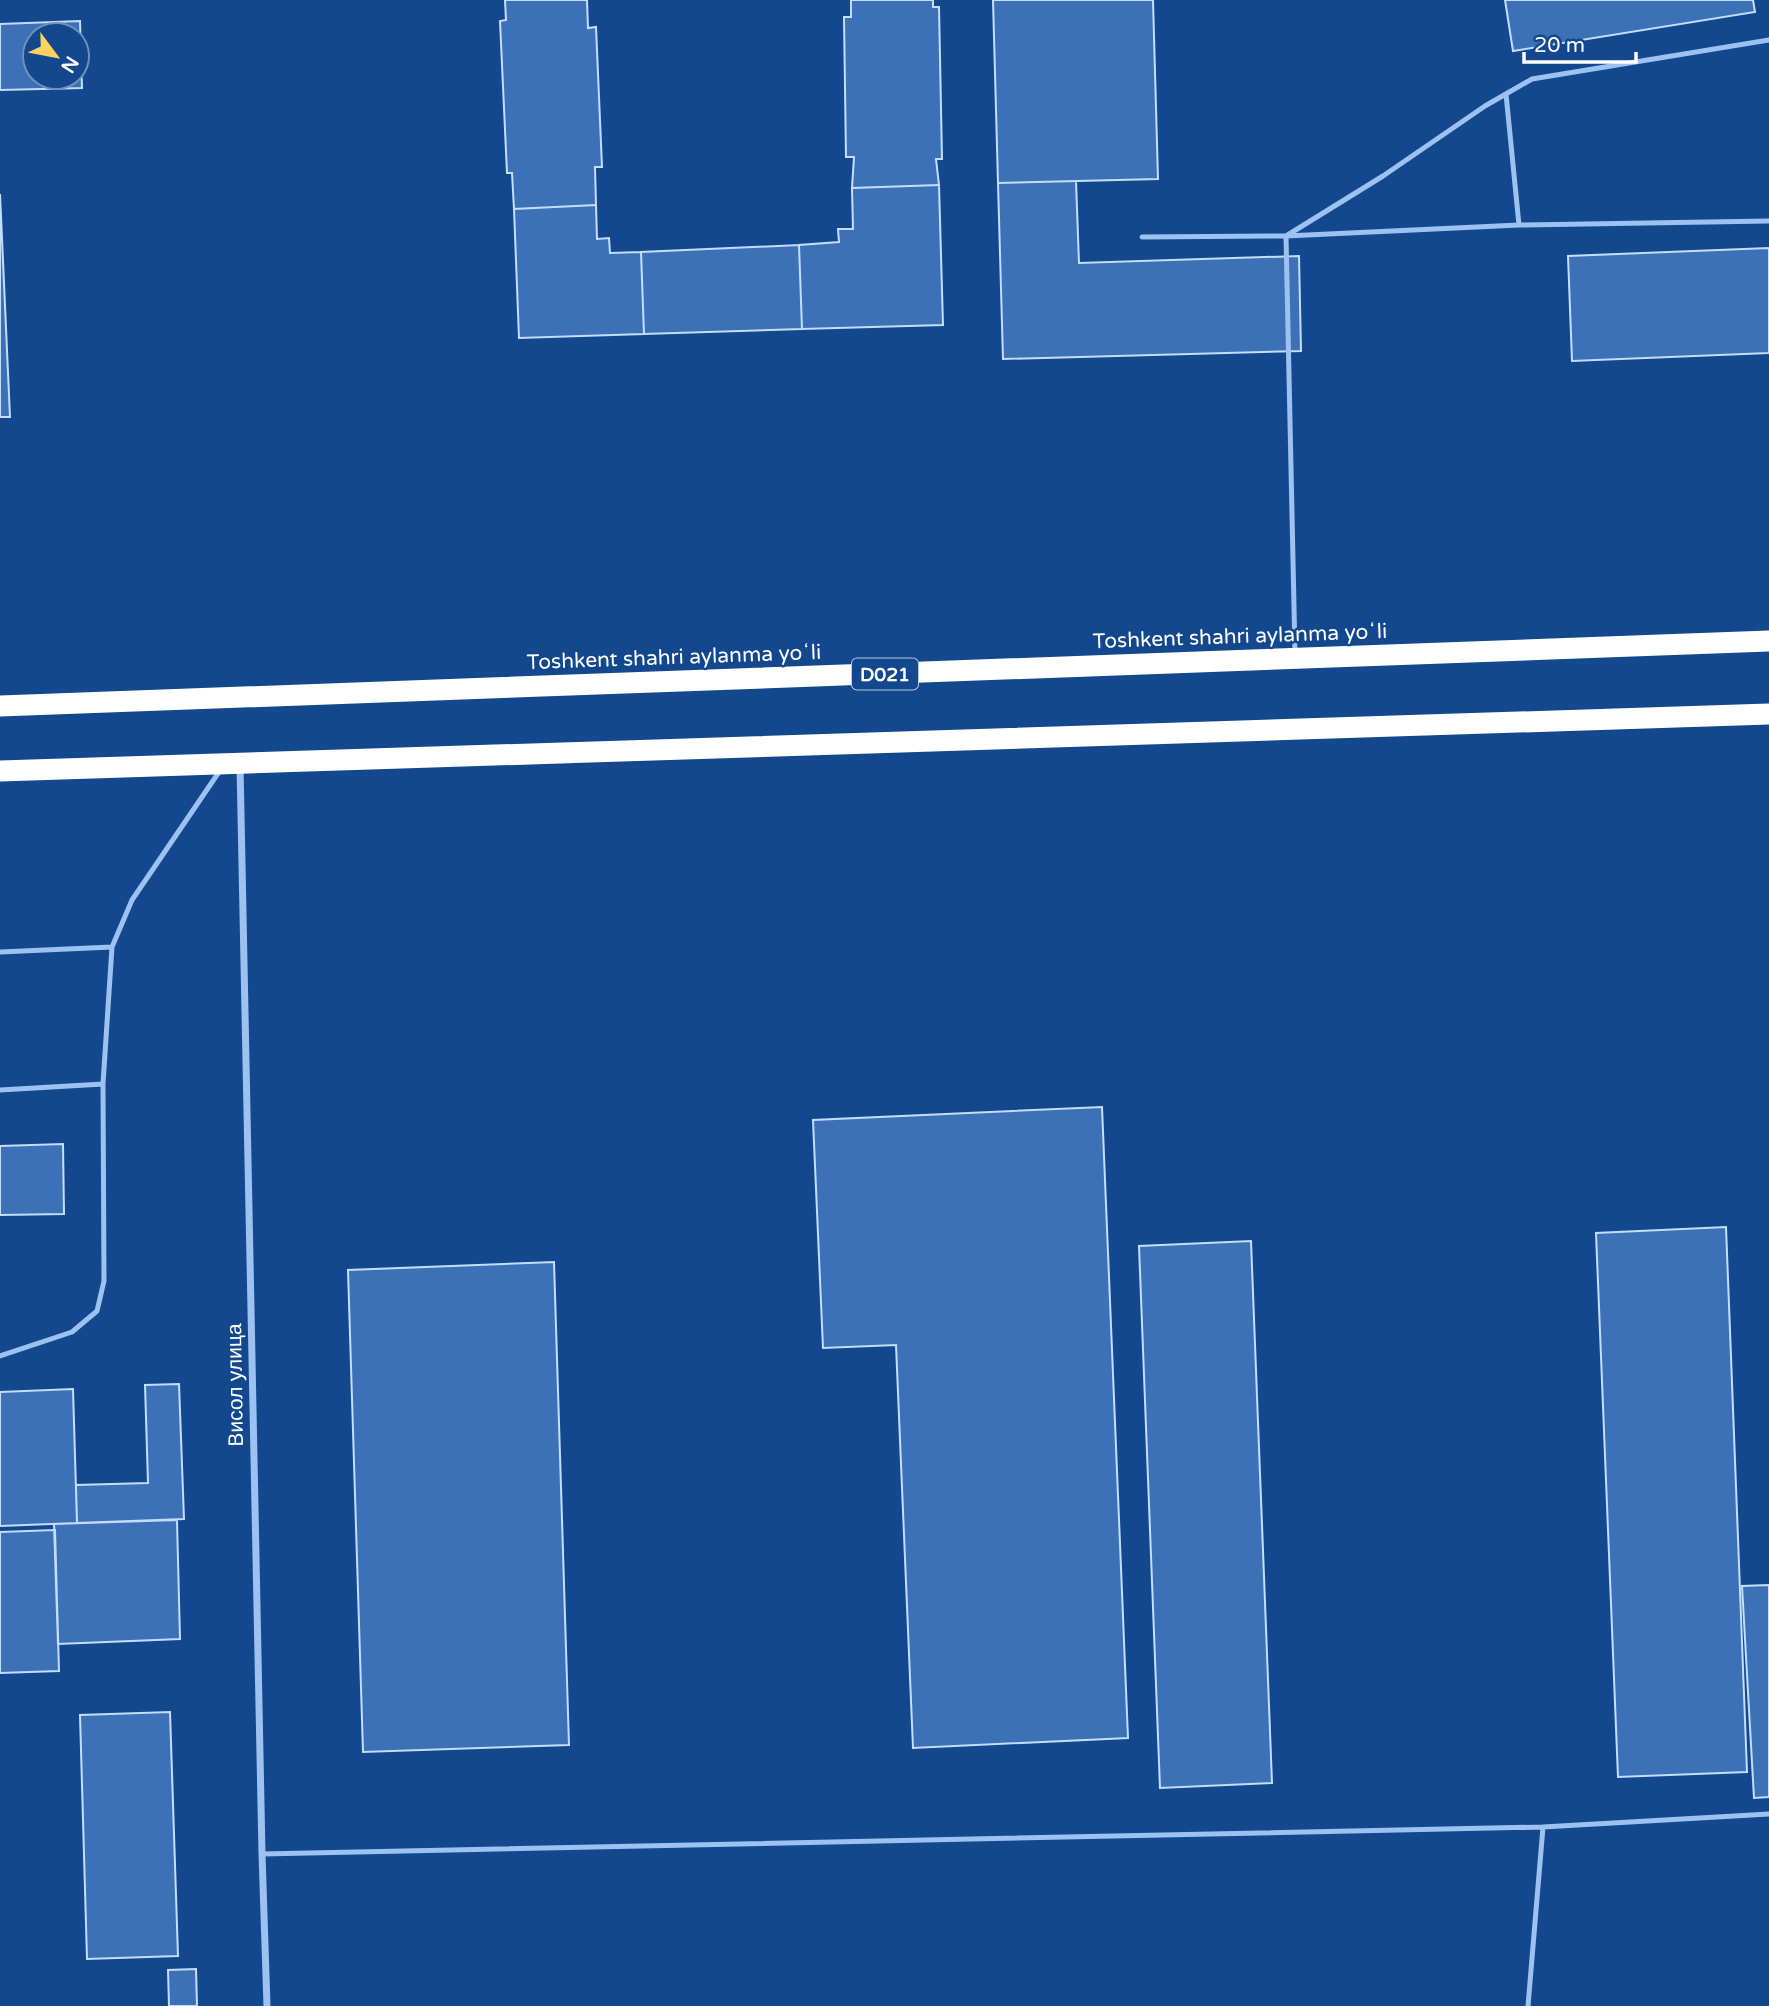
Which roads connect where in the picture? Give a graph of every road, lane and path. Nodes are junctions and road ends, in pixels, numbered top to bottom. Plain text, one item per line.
1 (1769, 40) edge
2 (1506, 94) junction
3 (1769, 221) edge
4 (1519, 225) junction
5 (1286, 236) junction
6 (1142, 237) dead end
7 (1769, 641) edge
8 (1295, 659) junction
9 (0, 706) edge
10 (1769, 714) edge
11 (232, 763) junction
12 (0, 771) edge
13 (112, 947) junction
14 (0, 952) edge
15 (103, 1084) junction
16 (0, 1090) edge
17 (0, 1356) edge
18 (1769, 1814) edge
19 (1543, 1827) junction
20 (262, 1854) junction
21 (267, 2006) edge
22 (1528, 2006) edge

1 - 2 lane
2 - 4 lane
2 - 5 lane
3 - 4 lane
4 - 5 lane
5 - 6 lane
5 - 8 lane
7 - 8 highway, Toshkent shahri aylanma yoʻli / D021
8 - 9 highway, Toshkent shahri aylanma yoʻli / D021
10 - 11 highway
11 - 12 highway
11 - 13 lane
11 - 20 street, Висол улица
13 - 14 lane
13 - 15 lane
15 - 16 lane
15 - 17 lane
18 - 19 lane
19 - 20 lane
19 - 22 lane
20 - 21 street, Висол улица

